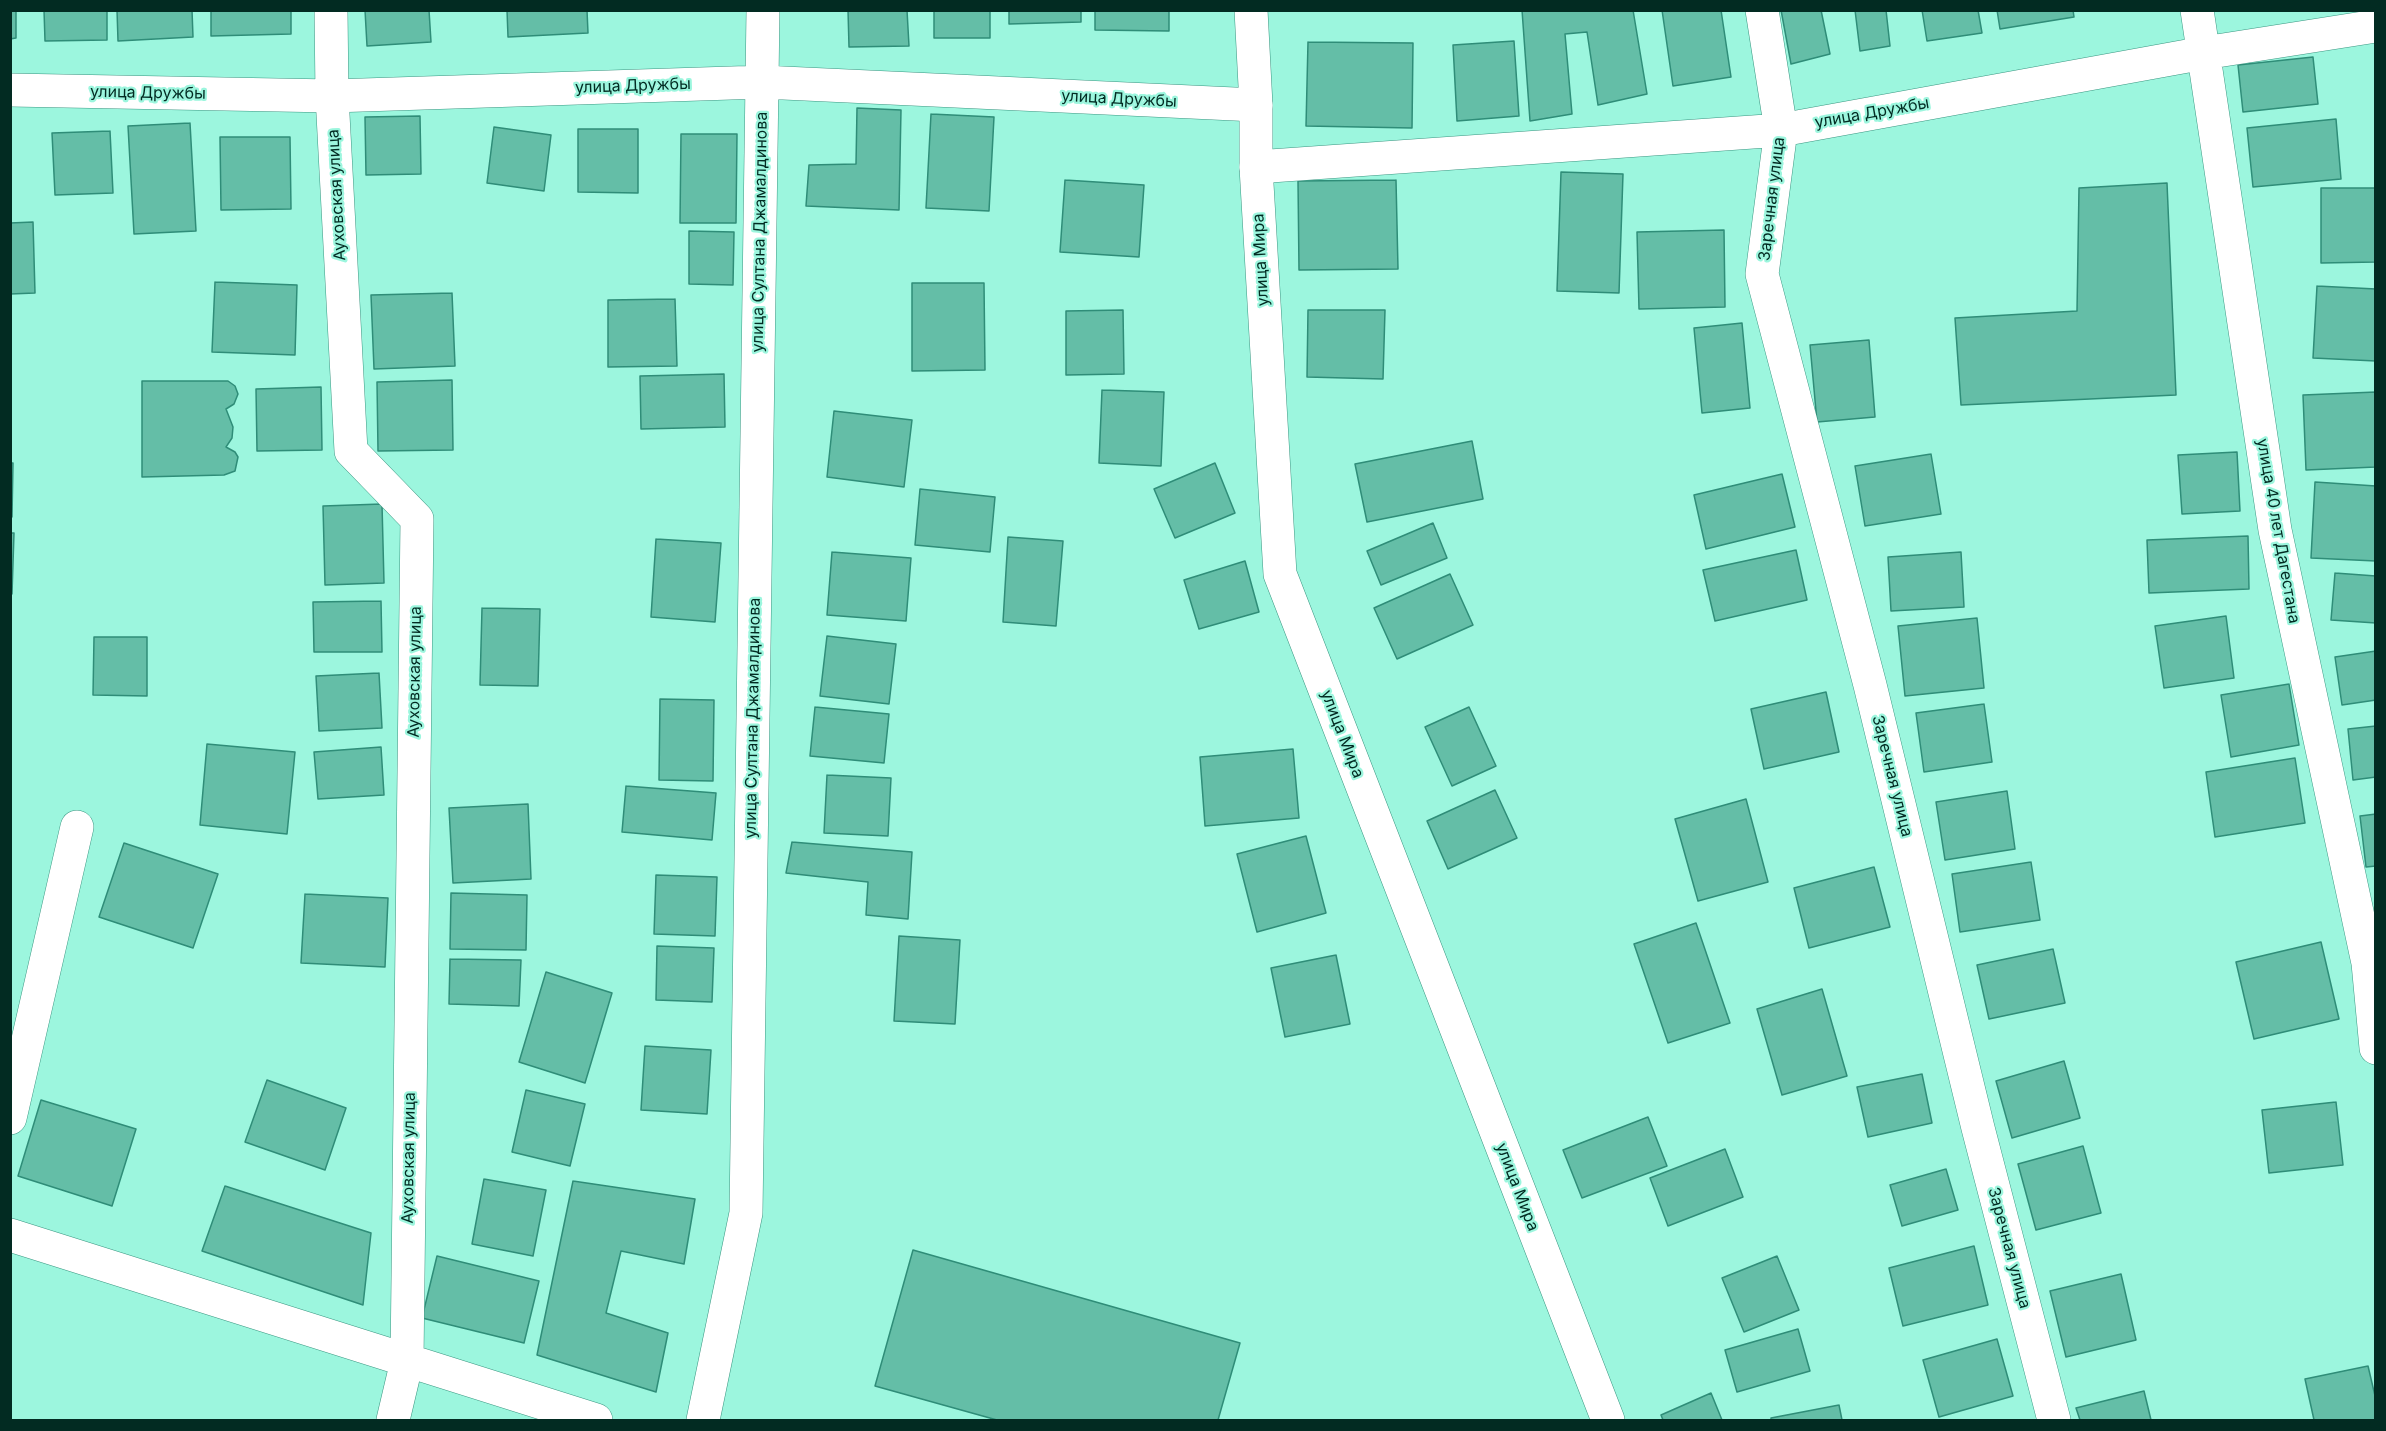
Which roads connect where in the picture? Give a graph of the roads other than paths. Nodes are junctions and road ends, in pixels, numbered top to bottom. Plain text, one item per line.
1 (331, 10) edge
2 (763, 10) edge
3 (1251, 10) edge
4 (1762, 10) edge
5 (2197, 10) edge
6 (2376, 26) edge
7 (2204, 53) junction
8 (762, 82) junction
9 (10, 90) edge
10 (332, 96) junction
11 (1256, 105) junction
12 (1781, 130) junction
13 (1256, 167) junction
14 (77, 827) dead end
15 (2376, 1048) edge
16 (10, 1118) edge
17 (10, 1236) edge
18 (405, 1369) junction
19 (393, 1420) edge
20 (596, 1420) edge
21 (703, 1420) edge
22 (1608, 1420) edge
23 (2054, 1420) edge

1 - 10 street, Ауховская улица
2 - 8 street, улица Султана Джамалдинова
3 - 11 street, улица Мира
4 - 12 street, Заречная улица
5 - 7 street, улица 40 лет Дагестана
6 - 7 street, улица Дружбы
7 - 12 street, улица Дружбы
7 - 15 street, улица 40 лет Дагестана
8 - 10 street, улица Дружбы
8 - 11 street, улица Дружбы
8 - 21 street, улица Султана Джамалдинова
9 - 10 street, улица Дружбы
10 - 18 street, Ауховская улица
11 - 13 street, улица Мира
12 - 13 street, улица Дружбы
12 - 23 street, Заречная улица
13 - 22 street, улица Мира
14 - 16 street
17 - 18 street
18 - 19 street, Ауховская улица
18 - 20 street

